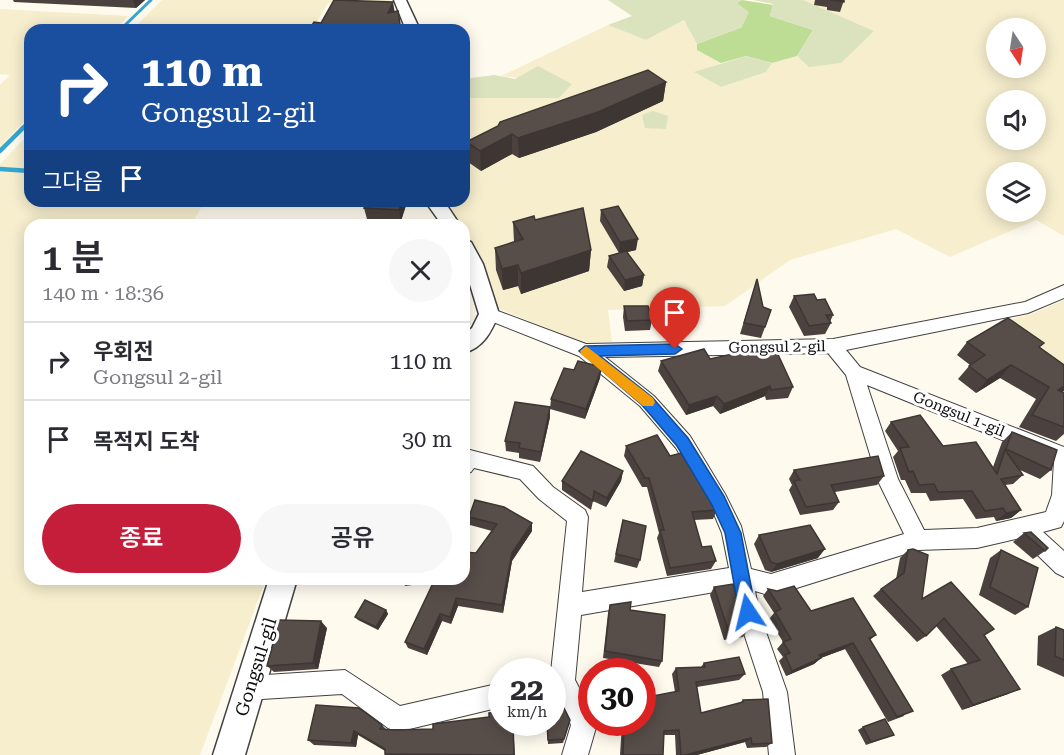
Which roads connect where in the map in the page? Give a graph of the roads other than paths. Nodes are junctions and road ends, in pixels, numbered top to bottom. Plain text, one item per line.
1 (400, 0) edge
2 (410, 24) edge
3 (470, 258) edge
4 (1064, 291) edge
5 (489, 314) junction
6 (470, 340) edge
7 (833, 346) junction
8 (585, 351) junction
9 (854, 372) junction
10 (470, 458) edge
11 (1023, 527) junction
12 (918, 540) junction
13 (1064, 566) edge
14 (742, 577) junction
15 (282, 585) edge
16 (570, 605) junction
17 (562, 658) edge
18 (248, 688) junction
19 (566, 695) edge
20 (488, 698) edge
21 (782, 754) edge
22 (230, 755) edge
23 (575, 755) edge

1 - 2 street
3 - 5 street
4 - 7 street, Gongsul 2-gil
5 - 6 street
5 - 8 street, Gongsul 2-gil
7 - 8 street, Gongsul 2-gil
7 - 9 street, Gongsul 1-gil
8 - 14 street
9 - 11 street, Gongsul 1-gil
9 - 12 street, Gongsul 1-gil
10 - 16 street
11 - 12 street, Gongsul 1-gil
11 - 13 street
12 - 14 street, Gongsul 1-gil
14 - 16 street, Gongsul 1-gil
14 - 21 street
15 - 18 street, Gongsul-gil
16 - 17 street
18 - 20 street
18 - 22 street, Gongsul-gil
19 - 23 street

